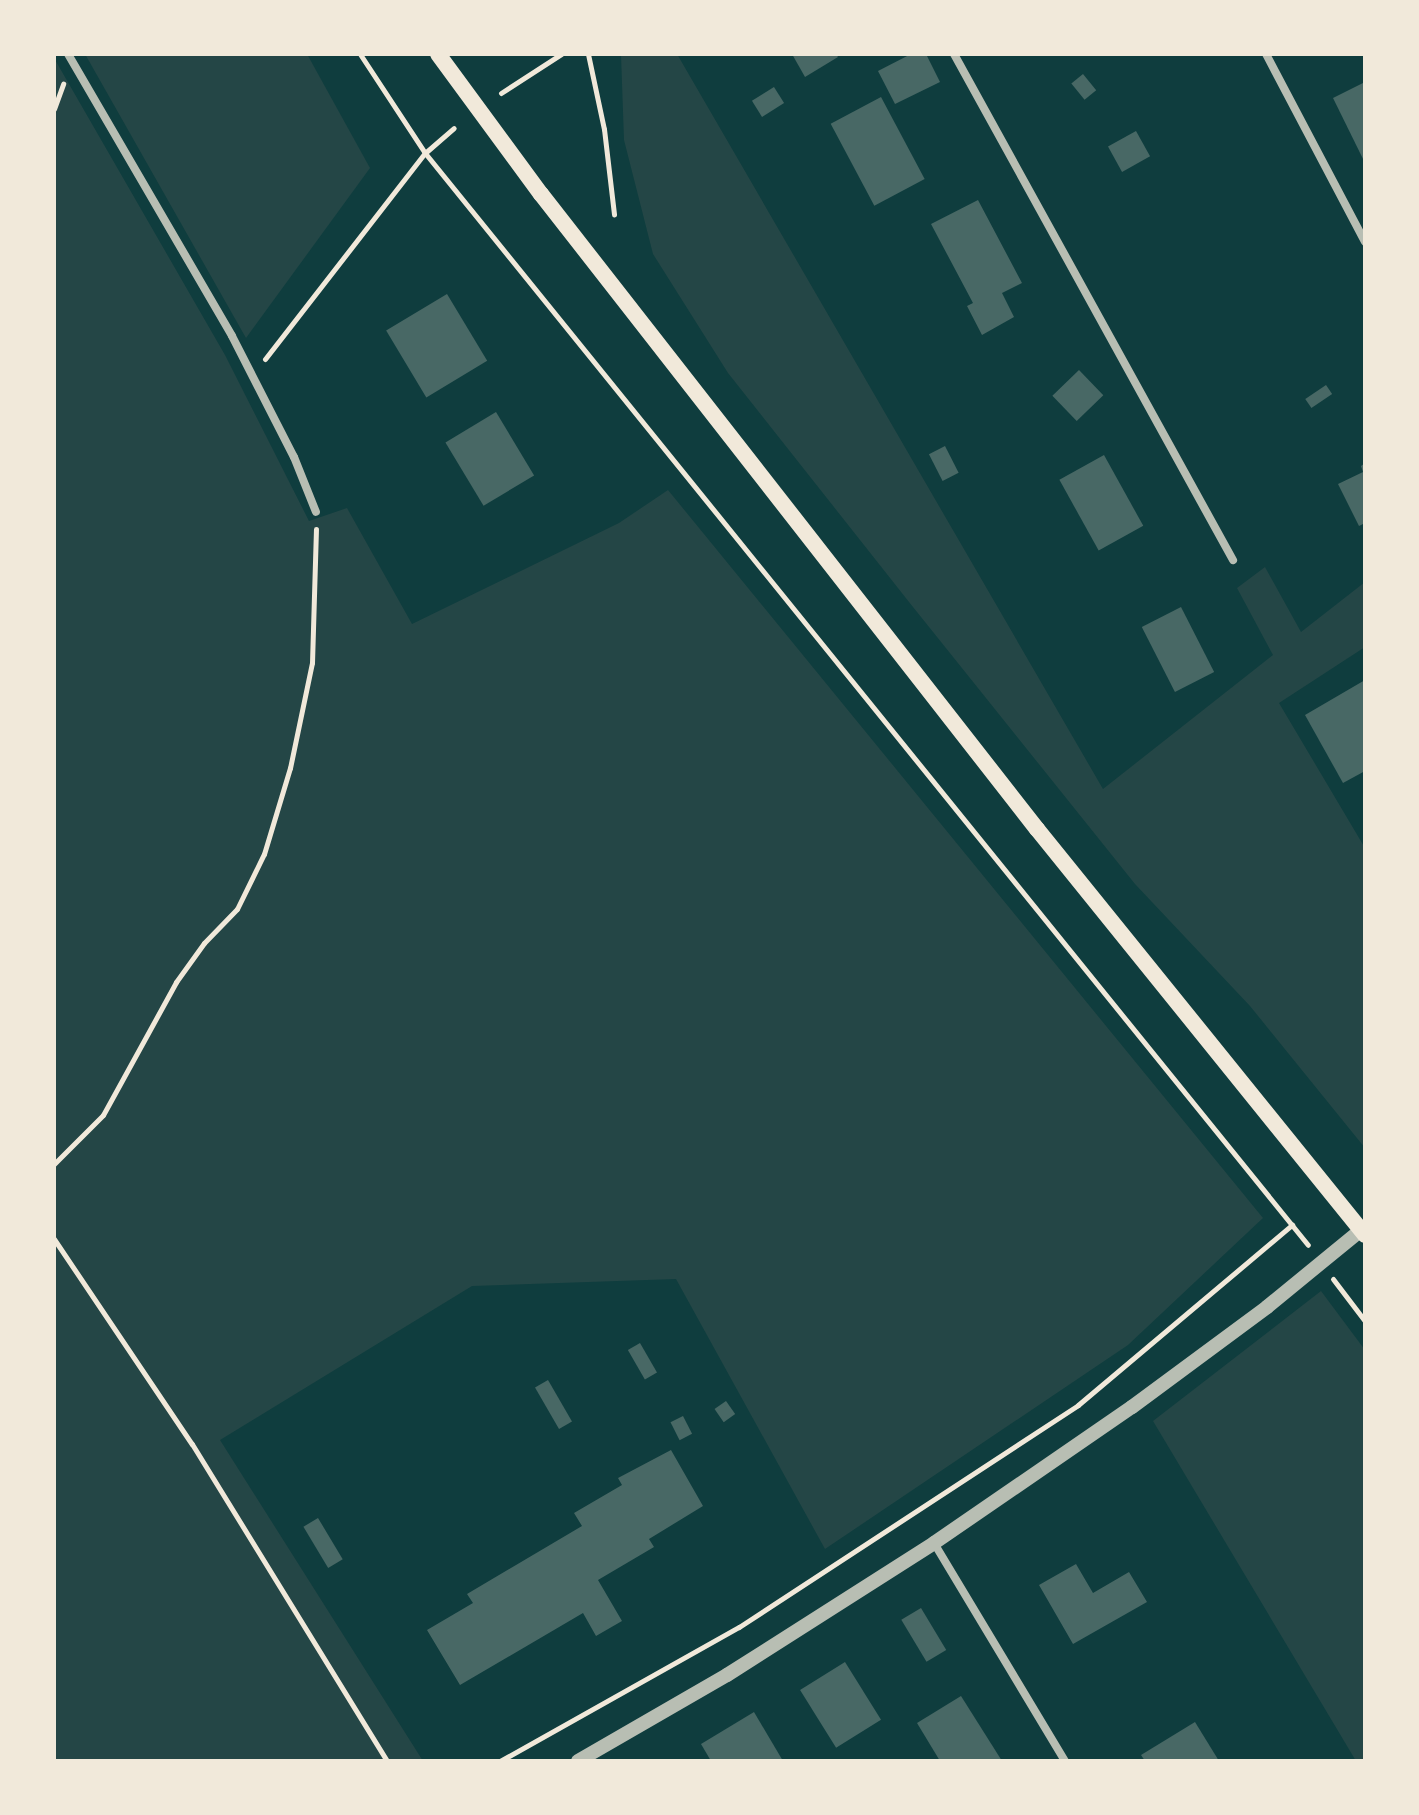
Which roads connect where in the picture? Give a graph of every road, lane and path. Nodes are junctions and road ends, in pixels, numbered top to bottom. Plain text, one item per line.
1 (68, 54) edge
2 (360, 54) edge
3 (438, 54) edge
4 (561, 54) edge
5 (588, 54) edge
6 (954, 54) edge
7 (1266, 54) edge
8 (501, 93) dead end
9 (454, 128) dead end
10 (425, 153) junction
11 (614, 214) dead end
12 (1365, 242) edge
13 (252, 373) junction
14 (316, 512) joint
15 (1233, 560) dead end
16 (54, 1146) edge
17 (61, 1155) junction
18 (54, 1164) edge
19 (1293, 1225) junction
20 (1363, 1232) edge
21 (54, 1239) edge
22 (1321, 1262) junction
23 (1365, 1321) edge
24 (934, 1543) junction
25 (387, 1761) edge
26 (500, 1761) edge
27 (578, 1761) edge
28 (1065, 1761) edge

1 - 13 street
2 - 10 path
3 - 20 main road
4 - 8 path
5 - 11 path
6 - 15 street
7 - 12 street
9 - 10 path
10 - 13 path
10 - 19 path
13 - 14 street
14 - 17 path
16 - 17 path
17 - 18 path
19 - 22 path
19 - 26 path
20 - 22 street
21 - 25 path
22 - 23 path
22 - 24 street
24 - 27 street
24 - 28 street

